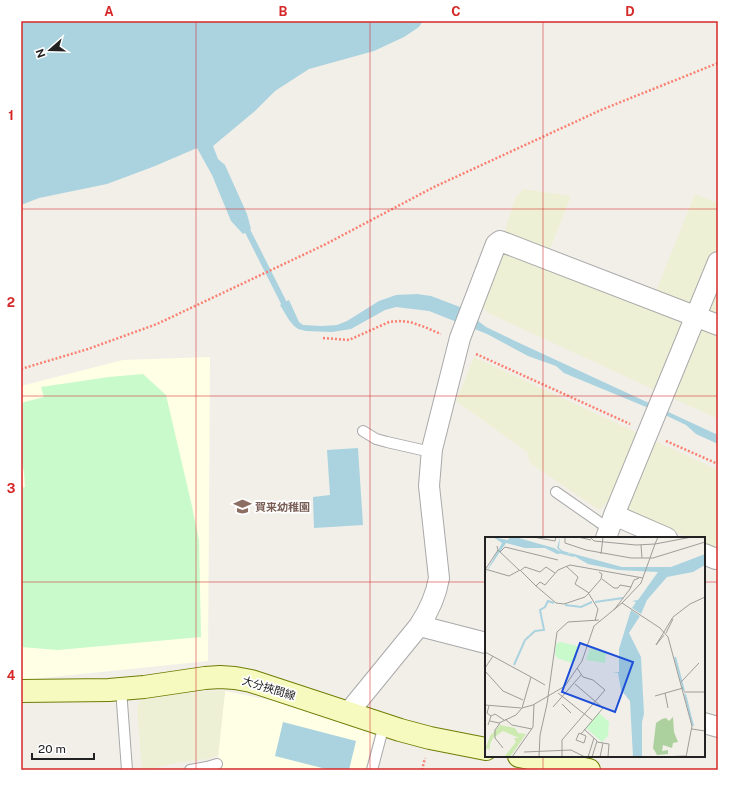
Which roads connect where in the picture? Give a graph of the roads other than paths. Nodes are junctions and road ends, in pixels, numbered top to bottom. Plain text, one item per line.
1 (718, 262) edge
2 (696, 316) junction
3 (718, 325) edge
4 (362, 431) dead end
5 (431, 452) junction
6 (556, 492) dead end
7 (610, 527) edge
8 (662, 537) edge
9 (420, 626) junction
10 (485, 643) edge
11 (121, 689) junction
12 (21, 691) edge
13 (348, 713) junction
14 (705, 723) edge
15 (384, 725) junction
16 (718, 726) edge
17 (485, 750) edge
18 (524, 757) edge
19 (216, 764) dead end
20 (128, 770) edge
21 (190, 770) edge
22 (372, 770) edge
23 (590, 770) edge

1 - 2 street
2 - 3 street
2 - 5 street
2 - 7 street
4 - 5 lane
5 - 9 street
6 - 7 lane
7 - 8 street
9 - 10 street
9 - 13 street
11 - 12 main road, 大分挾間線
11 - 13 main road, 大分挾間線
11 - 20 lane
13 - 15 main road, 大分挾間線
14 - 16 street
15 - 17 main road, 大分挾間線
15 - 22 lane
18 - 23 main road
19 - 21 lane

